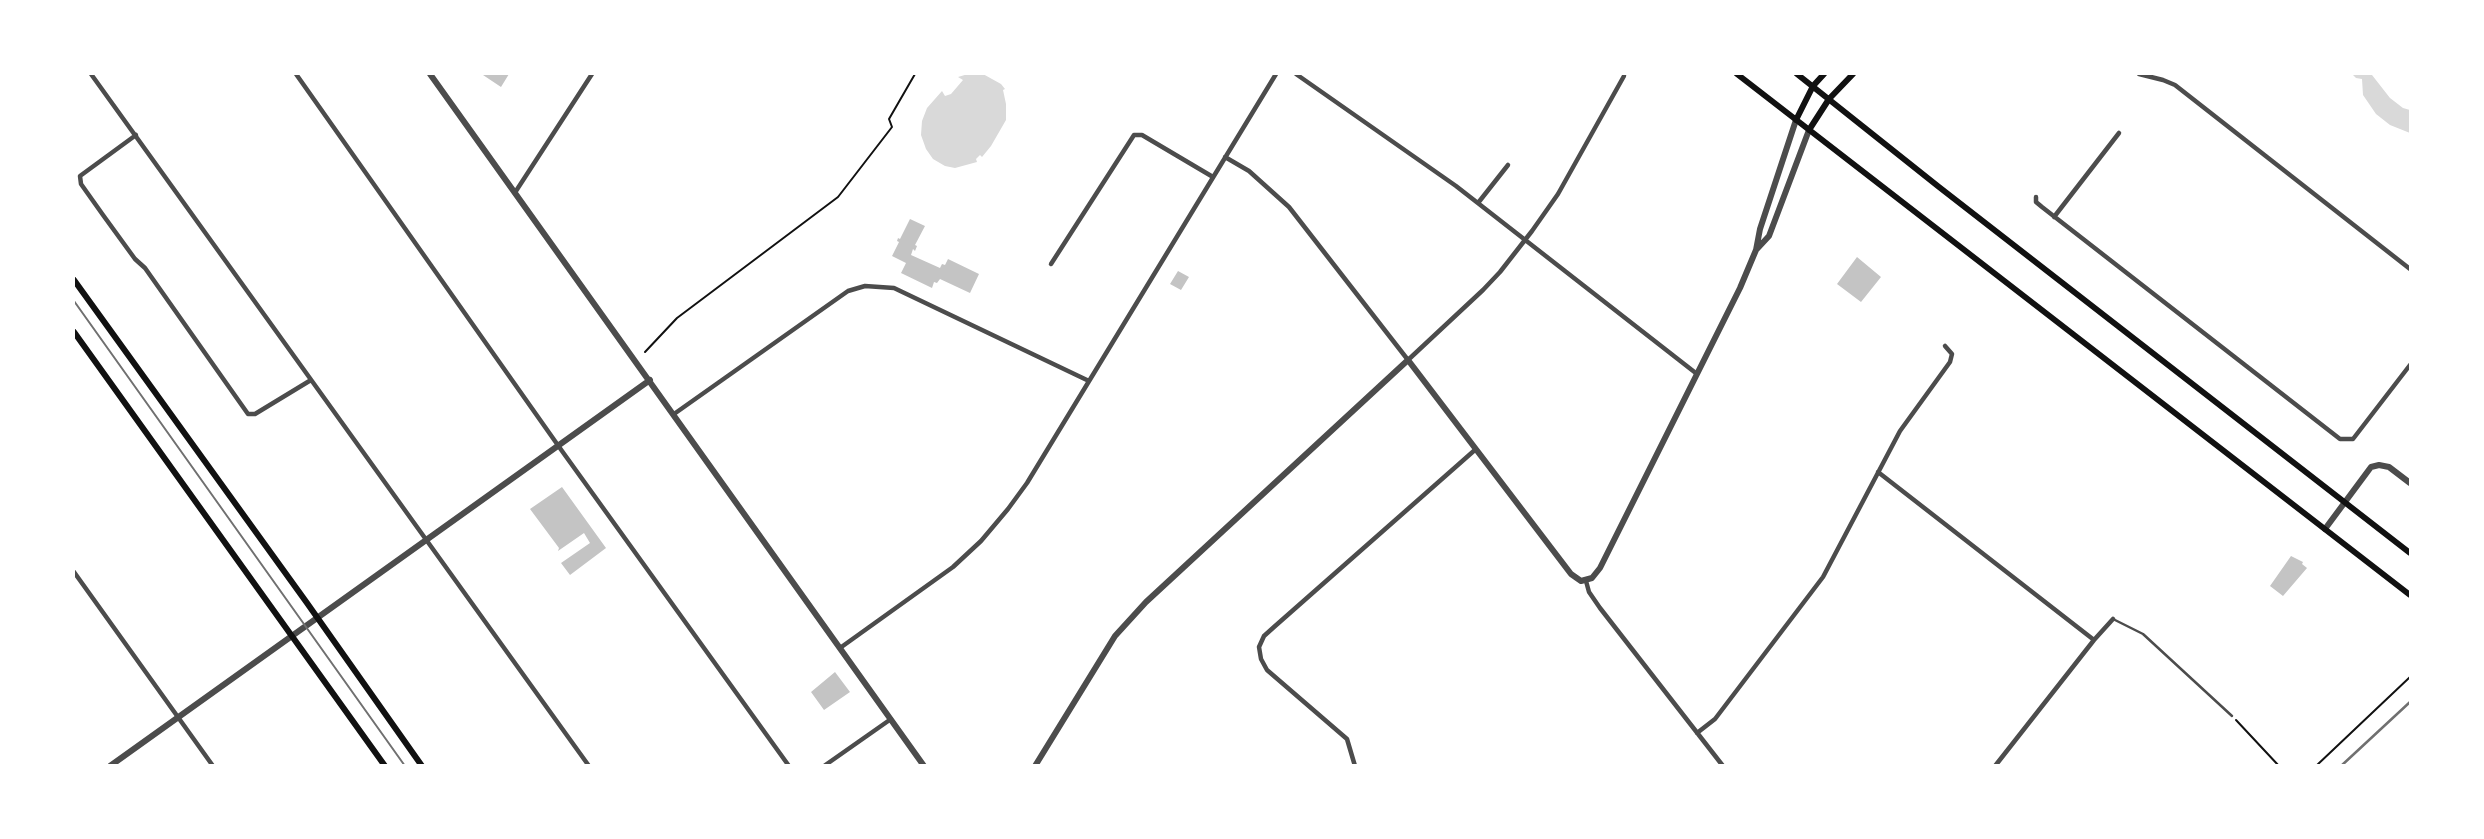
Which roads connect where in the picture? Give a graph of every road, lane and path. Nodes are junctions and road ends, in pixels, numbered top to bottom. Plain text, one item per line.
1 (91, 74) edge
2 (296, 74) edge
3 (430, 74) edge
4 (592, 74) edge
5 (915, 74) edge
6 (1276, 74) edge
7 (1296, 74) edge
8 (1737, 74) edge
9 (1797, 74) edge
10 (1824, 74) edge
11 (1853, 74) edge
12 (2139, 74) edge
13 (1624, 76) dead end
14 (1813, 86) junction
15 (1829, 99) junction
16 (1796, 120) junction
17 (1809, 130) junction
18 (2119, 133) dead end
19 (136, 135) junction
20 (1225, 157) junction
21 (1508, 165) dead end
22 (1213, 177) junction
23 (516, 191) junction
24 (2036, 197) dead end
25 (1478, 203) junction
26 (2054, 217) junction
27 (1524, 240) junction
28 (1756, 250) junction
29 (1051, 264) dead end
30 (2410, 269) edge
31 (74, 280) edge
32 (74, 332) edge
33 (1945, 346) dead end
34 (645, 352) dead end
35 (1408, 360) junction
36 (2410, 365) edge
37 (1698, 374) junction
38 (312, 380) junction
39 (650, 380) junction
40 (1089, 381) junction
41 (674, 414) junction
42 (558, 445) junction
43 (1476, 449) junction
44 (1878, 472) junction
45 (2410, 484) edge
46 (2345, 502) junction
47 (2325, 529) junction
48 (427, 539) junction
49 (2410, 553) edge
50 (74, 572) edge
51 (1586, 581) junction
52 (2410, 595) edge
53 (318, 618) junction
54 (2113, 619) joint
55 (292, 636) junction
56 (2094, 640) junction
57 (840, 648) junction
58 (2410, 677) edge
59 (2232, 716) joint
60 (178, 717) junction
61 (891, 719) junction
62 (1697, 733) junction
63 (110, 765) edge
64 (213, 765) edge
65 (385, 765) edge
66 (422, 765) edge
67 (589, 765) edge
68 (789, 765) edge
69 (824, 765) edge
70 (924, 765) edge
71 (1035, 765) edge
72 (1355, 765) edge
73 (1723, 765) edge
74 (1995, 765) edge
75 (2279, 765) edge
76 (2316, 765) edge

1 - 19 street
2 - 42 street
3 - 23 street
4 - 23 street
5 - 34 path
6 - 20 street
7 - 25 street
8 - 16 main road
9 - 14 main road
10 - 14 main road
11 - 15 main road
12 - 30 street
13 - 27 street
14 - 15 main road
14 - 16 main road
15 - 17 main road
15 - 46 main road
16 - 17 main road
16 - 28 street
17 - 28 street
17 - 47 main road
18 - 26 street
19 - 38 street
19 - 38 street
20 - 22 street
20 - 35 street
21 - 25 street
22 - 29 street
22 - 40 street
23 - 39 street
24 - 26 street
25 - 27 street
26 - 36 street
27 - 35 street
27 - 37 street
28 - 37 street
31 - 53 main road
32 - 55 main road
33 - 44 street
35 - 43 street
35 - 71 street
37 - 51 street
38 - 48 street
39 - 41 street
39 - 42 street
40 - 41 street
40 - 57 street
41 - 57 street
42 - 48 street
42 - 68 street
43 - 51 street
43 - 72 street
44 - 56 street
44 - 62 street
45 - 46 street
46 - 47 street
46 - 49 main road
47 - 52 main road
48 - 53 street
48 - 67 street
50 - 60 street
51 - 62 street
53 - 55 street
53 - 66 main road
54 - 56 street
54 - 59 lane
55 - 60 street
55 - 65 main road
56 - 74 street
57 - 61 street
58 - 76 path
59 - 75 path
60 - 63 street
60 - 64 street
61 - 69 street
61 - 70 street
62 - 73 street

